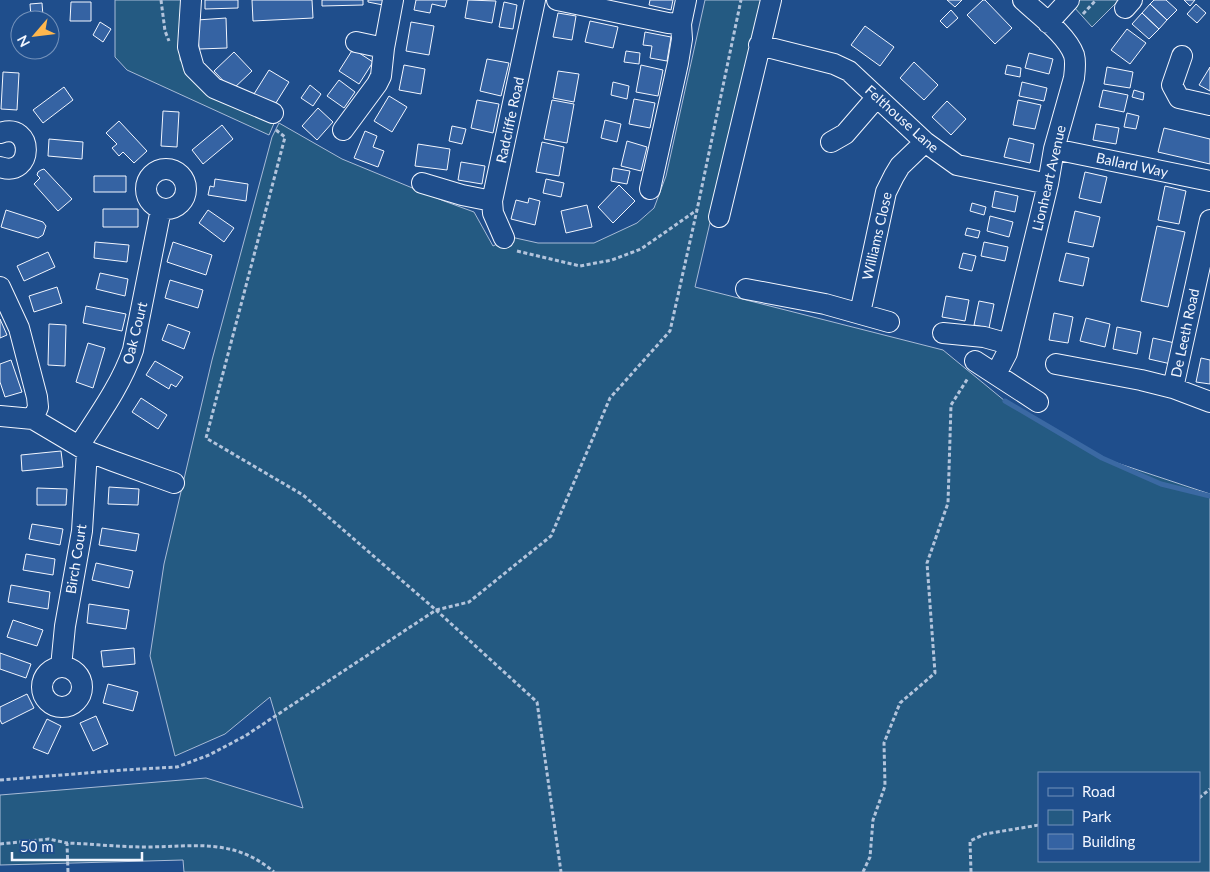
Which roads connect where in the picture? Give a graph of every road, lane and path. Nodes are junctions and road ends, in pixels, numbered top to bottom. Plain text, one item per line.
1 (161, 0) edge
2 (191, 0) edge
3 (394, 0) edge
4 (535, 0) edge
5 (557, 0) edge
6 (686, 0) edge
7 (741, 0) edge
8 (1023, 0) edge
9 (1069, 0) edge
10 (769, 8) edge
11 (1048, 23) junction
12 (681, 24) junction
13 (356, 42) dead end
14 (759, 45) junction
15 (384, 48) junction
16 (172, 49) dead end
17 (1182, 56) dead end
18 (877, 97) junction
19 (1210, 104) edge
20 (272, 119) joint
21 (343, 130) dead end
22 (0, 133) edge
23 (831, 142) dead end
24 (925, 142) junction
25 (1054, 149) junction
26 (1, 170) edge
27 (1210, 181) edge
28 (422, 183) dead end
29 (1048, 184) junction
30 (650, 189) dead end
31 (492, 201) junction
32 (160, 209) dead end
33 (697, 210) junction
34 (719, 217) dead end
35 (1210, 220) edge
36 (504, 238) joint
37 (0, 287) edge
38 (746, 289) dead end
39 (860, 313) junction
40 (889, 322) dead end
41 (943, 333) dead end
42 (1009, 344) junction
43 (1056, 364) dead end
44 (971, 369) joint
45 (996, 374) junction
46 (1173, 388) junction
47 (1038, 402) dead end
48 (1209, 402) edge
49 (0, 416) edge
50 (33, 419) junction
51 (83, 448) junction
52 (174, 482) dead end
53 (436, 610) junction
54 (61, 667) dead end
55 (0, 780) edge
56 (1210, 789) edge
57 (1200, 797) edge
58 (1038, 825) edge
59 (68, 843) junction
60 (0, 844) edge
61 (68, 872) edge
62 (274, 872) edge
63 (561, 872) edge
64 (863, 872) edge
65 (971, 872) edge

1 - 16 path
2 - 20 street
3 - 15 street
4 - 31 street, Radcliffe Road
5 - 12 street
6 - 12 street
7 - 33 path
8 - 11 street, Lionheart Avenue
9 - 11 street
10 - 14 street
11 - 25 street, Lionheart Avenue
12 - 30 street
13 - 15 street
14 - 18 street, Felthouse Lane
14 - 34 street
15 - 21 street
17 - 19 street
18 - 23 street
18 - 24 street, Felthouse Lane
20 - 53 path
22 - 26 street
24 - 29 street, Felthouse Lane
24 - 39 street, Williams Close
25 - 27 street, Ballard Way
25 - 29 street, Lionheart Avenue
28 - 31 street
29 - 42 street, Lionheart Avenue
31 - 36 street, Radcliffe Road
32 - 51 street, Oak Court
33 - 36 path
33 - 53 path
35 - 46 street, De Leeth Road
37 - 50 street
38 - 39 street
39 - 40 street
41 - 42 street
42 - 45 street, Lionheart Avenue
43 - 46 street, De Leeth Road
44 - 45 street
44 - 64 path
45 - 47 street
46 - 48 street, De Leeth Road
49 - 50 street
50 - 51 street
51 - 52 street
51 - 54 street, Birch Court
53 - 55 path
53 - 63 path
56 - 57 path
58 - 65 path
59 - 60 path
59 - 61 path
59 - 62 path

